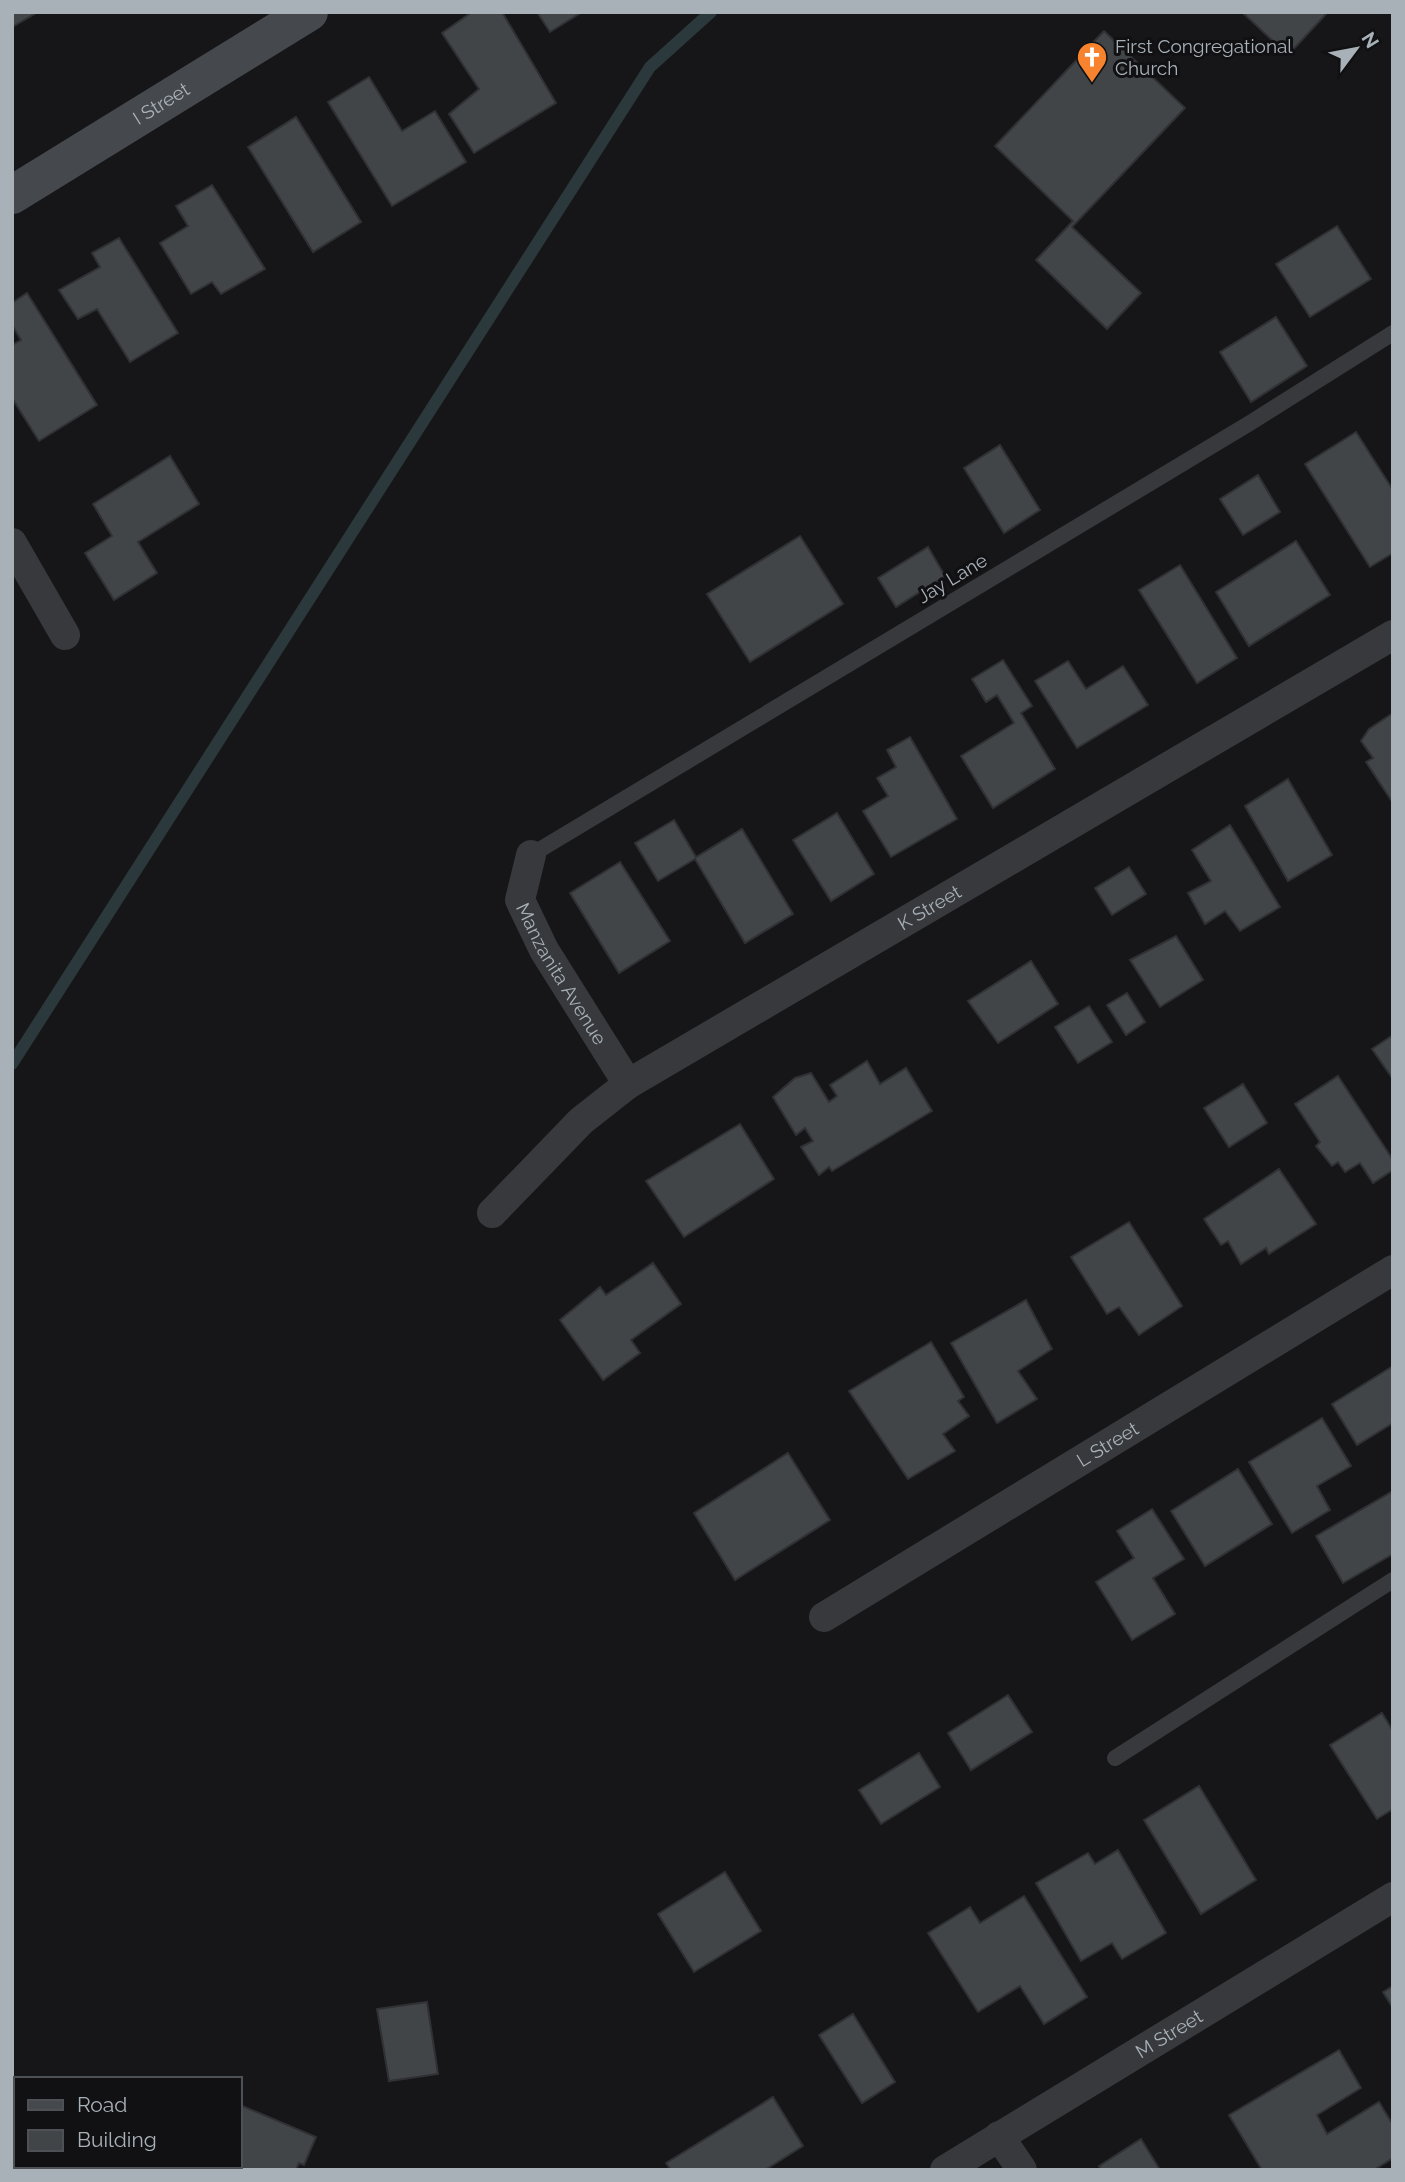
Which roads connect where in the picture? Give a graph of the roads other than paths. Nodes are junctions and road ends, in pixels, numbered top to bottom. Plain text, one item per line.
1 (309, 12) edge
2 (12, 195) edge
3 (1393, 332) edge
4 (12, 544) edge
5 (65, 635) dead end
6 (1393, 635) edge
7 (531, 855) joint
8 (628, 1084) junction
9 (492, 1213) dead end
10 (1393, 1269) edge
11 (1393, 1580) edge
12 (824, 1617) dead end
13 (1115, 1758) dead end
14 (1393, 1897) edge
15 (999, 2136) junction
16 (945, 2170) edge
17 (1022, 2170) edge

1 - 2 street, I Street
3 - 7 lane, Jay Lane
4 - 5 street
6 - 8 street, K Street
7 - 8 street, Manzanita Avenue
8 - 9 street, K Street
10 - 12 street, L Street
11 - 13 lane
14 - 15 street, M Street
15 - 16 street, M Street
15 - 17 street

